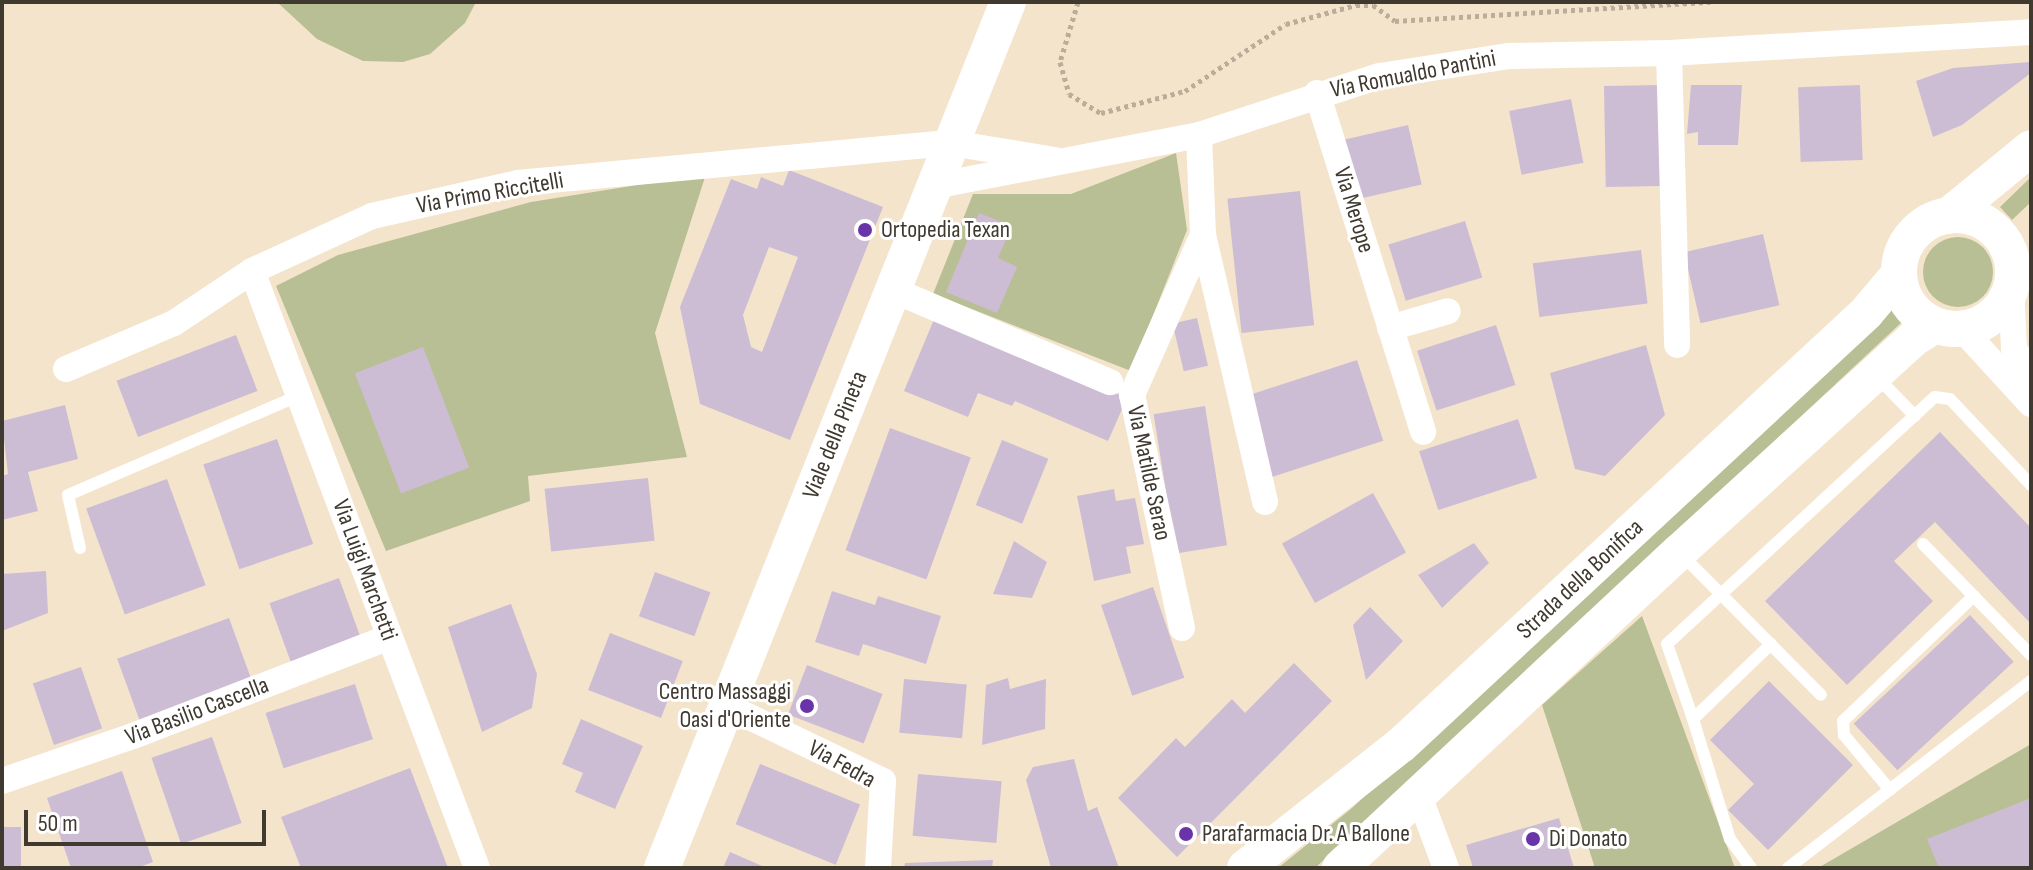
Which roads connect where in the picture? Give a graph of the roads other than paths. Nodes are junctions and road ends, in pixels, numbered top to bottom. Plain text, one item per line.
1 (1008, 2) edge
2 (2031, 32) edge
3 (1669, 53) junction
4 (1317, 93) junction
5 (1199, 135) junction
6 (951, 143) junction
7 (2031, 148) edge
8 (1072, 163) junction
9 (934, 186) junction
10 (1948, 216) junction
11 (1203, 235) junction
12 (2031, 236) edge
13 (252, 271) junction
14 (1899, 274) junction
15 (2012, 279) junction
16 (893, 290) junction
17 (1448, 311) dead end
18 (1949, 327) junction
19 (1390, 328) junction
20 (1677, 345) dead end
21 (66, 369) dead end
22 (1874, 375) junction
23 (2031, 379) edge
24 (1110, 382) dead end
25 (300, 395) junction
26 (2031, 404) edge
27 (1915, 416) junction
28 (1423, 432) dead end
29 (2031, 485) edge
30 (1265, 502) dead end
31 (1923, 544) dead end
32 (80, 548) dead end
33 (1679, 552) junction
34 (1721, 594) junction
35 (1974, 596) junction
36 (1182, 628) dead end
37 (389, 637) junction
38 (1771, 644) junction
39 (2031, 655) edge
40 (2031, 681) edge
41 (1821, 695) dead end
42 (727, 706) junction
43 (1693, 719) junction
44 (2, 781) edge
45 (1890, 790) junction
46 (1419, 796) junction
47 (1349, 864) edge
48 (477, 868) edge
49 (662, 868) edge
50 (878, 868) edge
51 (1245, 868) edge
52 (1446, 868) edge
53 (1751, 868) edge
54 (1788, 868) edge

1 - 6 main road, Viale della Pineta
2 - 3 street, Via Romualdo Pantini
3 - 4 street, Via Romualdo Pantini
3 - 20 street
4 - 5 street, Via Romualdo Pantini
4 - 19 street, Via Merope
5 - 8 street, Via Romualdo Pantini
5 - 11 street, Via Matilde Serao
6 - 8 street, Via Romualdo Pantini
6 - 9 main road, Viale della Pineta
6 - 13 street, Via Primo Riccitelli
7 - 10 main road
8 - 9 street, Via Romualdo Pantini
9 - 16 main road, Viale della Pineta
10 - 14 main road
10 - 15 main road
11 - 30 street, Via Matilde Serao
11 - 36 street, Via Matilde Serao
12 - 15 main road
13 - 21 street, Via Primo Riccitelli
13 - 25 street, Via Luigi Marchetti
14 - 18 main road
14 - 51 main road, Strada della Bonifica
15 - 18 main road
15 - 23 street
16 - 24 street
16 - 42 main road, Viale della Pineta
17 - 19 street
18 - 22 main road, Strada della Bonifica
18 - 26 street
19 - 28 street, Via Merope
22 - 27 lane
22 - 33 main road, Strada della Bonifica
25 - 32 lane
25 - 37 street, Via Luigi Marchetti
27 - 29 lane
27 - 34 lane
31 - 35 lane
33 - 34 lane, Strada della Bonifica
33 - 46 main road, Strada della Bonifica
34 - 38 lane, Strada della Bonifica
34 - 43 lane
35 - 39 lane
35 - 45 lane
37 - 44 street, Via Basilio Cascella
37 - 48 street, Via Luigi Marchetti
38 - 41 lane, Strada della Bonifica
38 - 43 lane
40 - 45 lane
42 - 49 main road, Viale della Pineta
42 - 50 street, Via Fedra
43 - 53 lane
45 - 54 lane
46 - 47 main road, Strada della Bonifica
46 - 52 street

